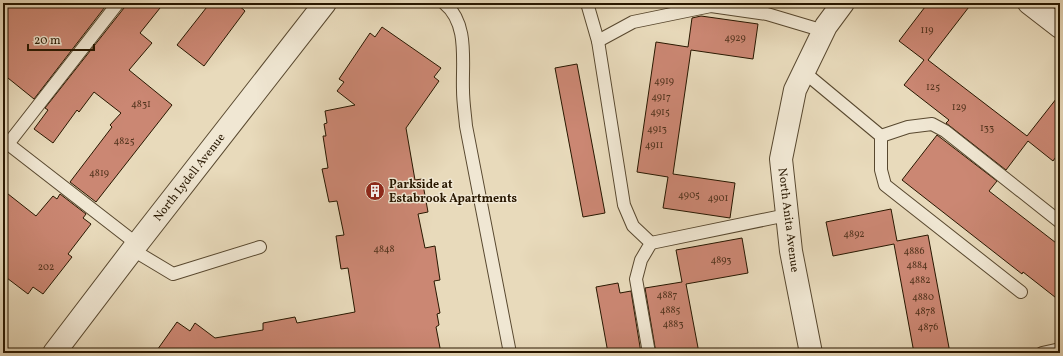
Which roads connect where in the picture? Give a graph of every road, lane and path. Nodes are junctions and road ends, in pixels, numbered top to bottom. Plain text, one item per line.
1 (118, 3) edge
2 (324, 3) edge
3 (444, 3) edge
4 (587, 3) edge
5 (844, 3) edge
6 (824, 30) junction
7 (598, 41) junction
8 (804, 72) junction
9 (881, 136) junction
10 (6, 142) edge
11 (787, 214) junction
12 (1060, 222) edge
13 (651, 243) junction
14 (135, 247) junction
15 (260, 247) dead end
16 (1021, 292) dead end
17 (1060, 349) edge
18 (54, 353) edge
19 (510, 353) edge
20 (649, 353) edge
21 (811, 353) edge
22 (1042, 353) edge

1 - 10 lane
2 - 14 street, North Lydell Avenue
3 - 19 lane
4 - 7 lane
5 - 6 street, North Anita Avenue
6 - 7 lane
6 - 8 street, North Anita Avenue
7 - 13 lane
8 - 9 lane
8 - 11 street, North Anita Avenue
9 - 12 lane
9 - 16 lane
10 - 14 lane
11 - 13 lane
11 - 21 street, North Anita Avenue
13 - 20 lane
14 - 15 lane
14 - 18 street, North Lydell Avenue
17 - 22 lane

